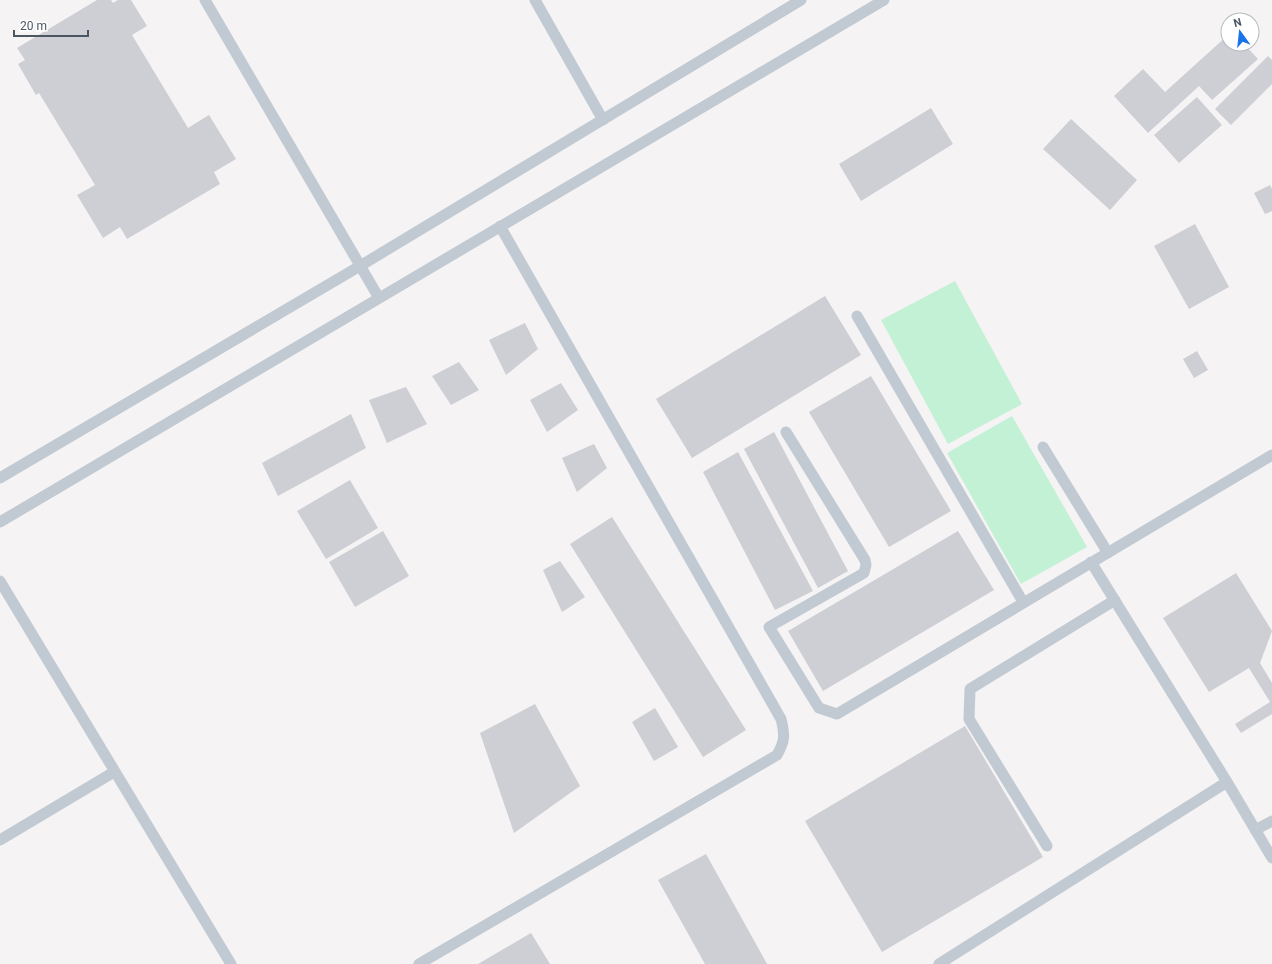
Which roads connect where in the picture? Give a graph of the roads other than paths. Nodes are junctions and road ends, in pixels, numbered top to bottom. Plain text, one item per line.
1 (205, 0) edge
2 (535, 0) edge
3 (801, 0) edge
4 (884, 0) edge
5 (603, 120) junction
6 (500, 226) junction
7 (360, 266) junction
8 (379, 298) junction
9 (857, 316) dead end
10 (786, 432) dead end
11 (1043, 447) dead end
12 (1272, 454) edge
13 (0, 478) edge
14 (0, 522) edge
15 (1108, 553) junction
16 (1091, 562) junction
17 (0, 581) edge
18 (1116, 600) junction
19 (1023, 602) junction
20 (114, 772) junction
21 (1227, 782) junction
22 (1272, 822) edge
23 (1255, 830) junction
24 (0, 840) edge
25 (1047, 846) dead end
26 (1272, 858) edge
27 (232, 964) edge
28 (419, 964) edge
29 (939, 964) edge

1 - 7 lane
2 - 5 lane
3 - 5 lane
4 - 6 lane
5 - 7 lane
6 - 8 lane
6 - 28 lane
7 - 8 lane
7 - 13 lane
8 - 14 lane
9 - 19 lane
10 - 19 lane
11 - 15 lane
12 - 15 lane
15 - 16 lane
16 - 18 lane
16 - 19 lane
17 - 20 lane
18 - 21 lane
18 - 25 lane
20 - 24 lane
20 - 27 lane
21 - 23 lane
21 - 29 lane
22 - 23 lane
23 - 26 lane

